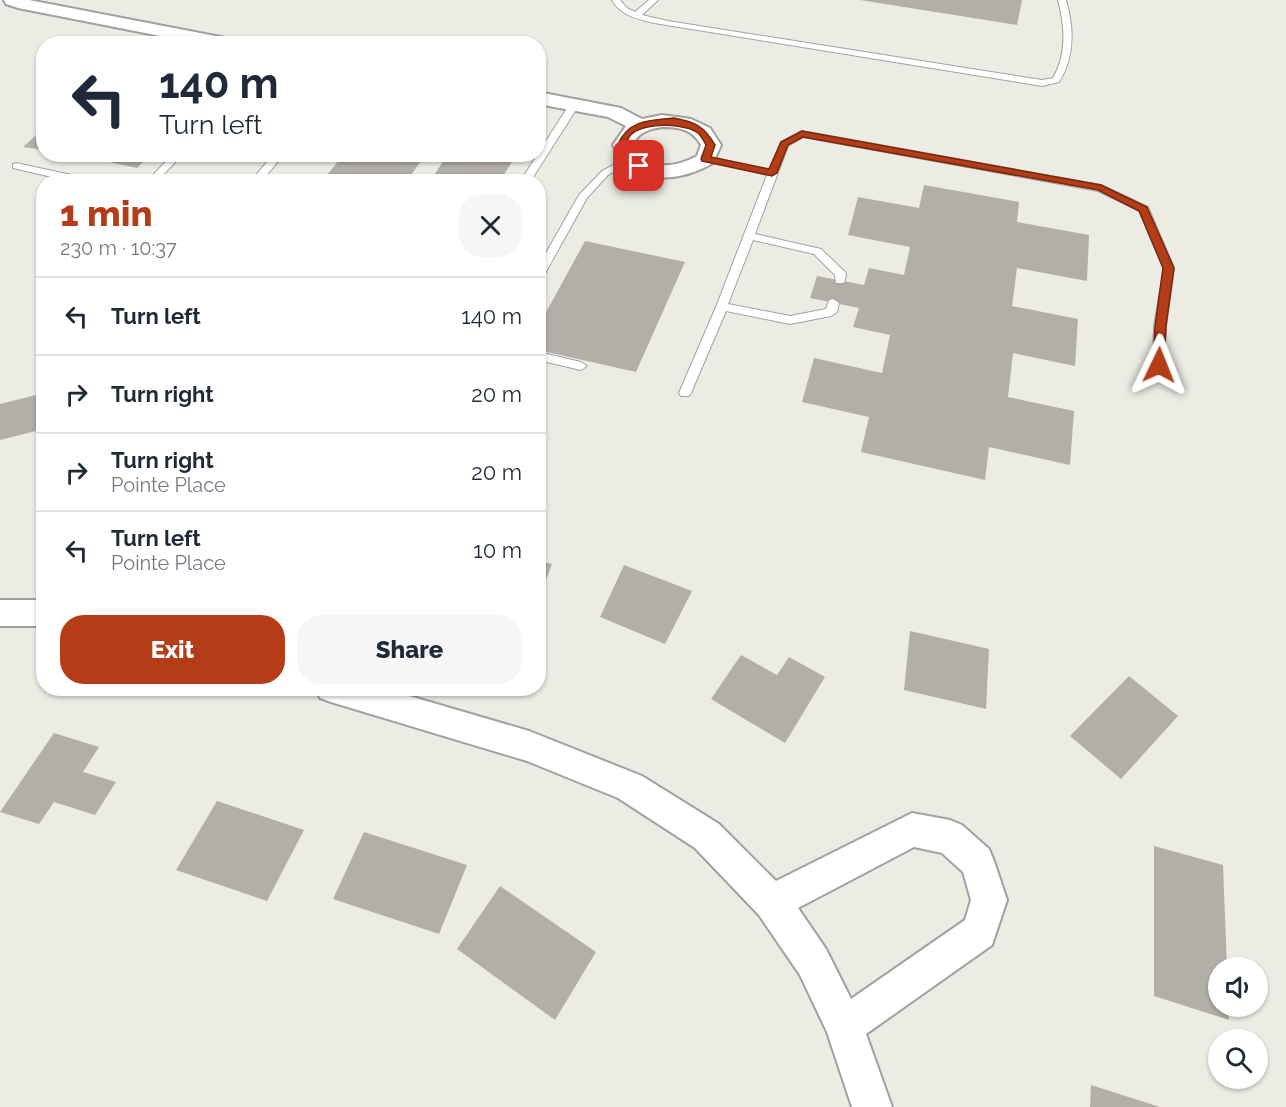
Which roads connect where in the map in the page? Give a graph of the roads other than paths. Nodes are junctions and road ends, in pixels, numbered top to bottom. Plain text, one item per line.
1 (12, 0) edge
2 (616, 0) edge
3 (654, 0) edge
4 (1062, 0) edge
5 (637, 15) junction
6 (189, 36) edge
7 (546, 100) edge
8 (574, 105) junction
9 (641, 126) junction
10 (546, 143) edge
11 (706, 159) junction
12 (630, 160) junction
13 (171, 162) edge
14 (273, 162) edge
15 (16, 166) dead end
16 (772, 173) junction
17 (53, 174) edge
18 (159, 174) edge
19 (262, 174) edge
20 (749, 236) junction
21 (546, 263) edge
22 (840, 280) dead end
23 (833, 303) dead end
24 (722, 307) junction
25 (546, 358) edge
26 (1159, 365) dead end
27 (581, 366) dead end
28 (685, 393) dead end
29 (0, 613) edge
30 (36, 614) edge
31 (358, 696) edge
32 (772, 902) junction
33 (844, 1026) junction
34 (872, 1107) edge

1 - 6 street
2 - 5 lane
3 - 5 lane
4 - 5 lane
7 - 8 street
8 - 9 street
8 - 10 lane
9 - 11 street
9 - 12 street
11 - 12 street
11 - 16 lane
12 - 21 lane
13 - 18 lane
14 - 19 lane
15 - 17 lane
16 - 20 lane
16 - 26 lane
20 - 22 lane
20 - 24 lane
23 - 24 lane
24 - 28 lane
25 - 27 lane
29 - 30 street
31 - 32 street
32 - 33 street
32 - 33 street
33 - 34 street

